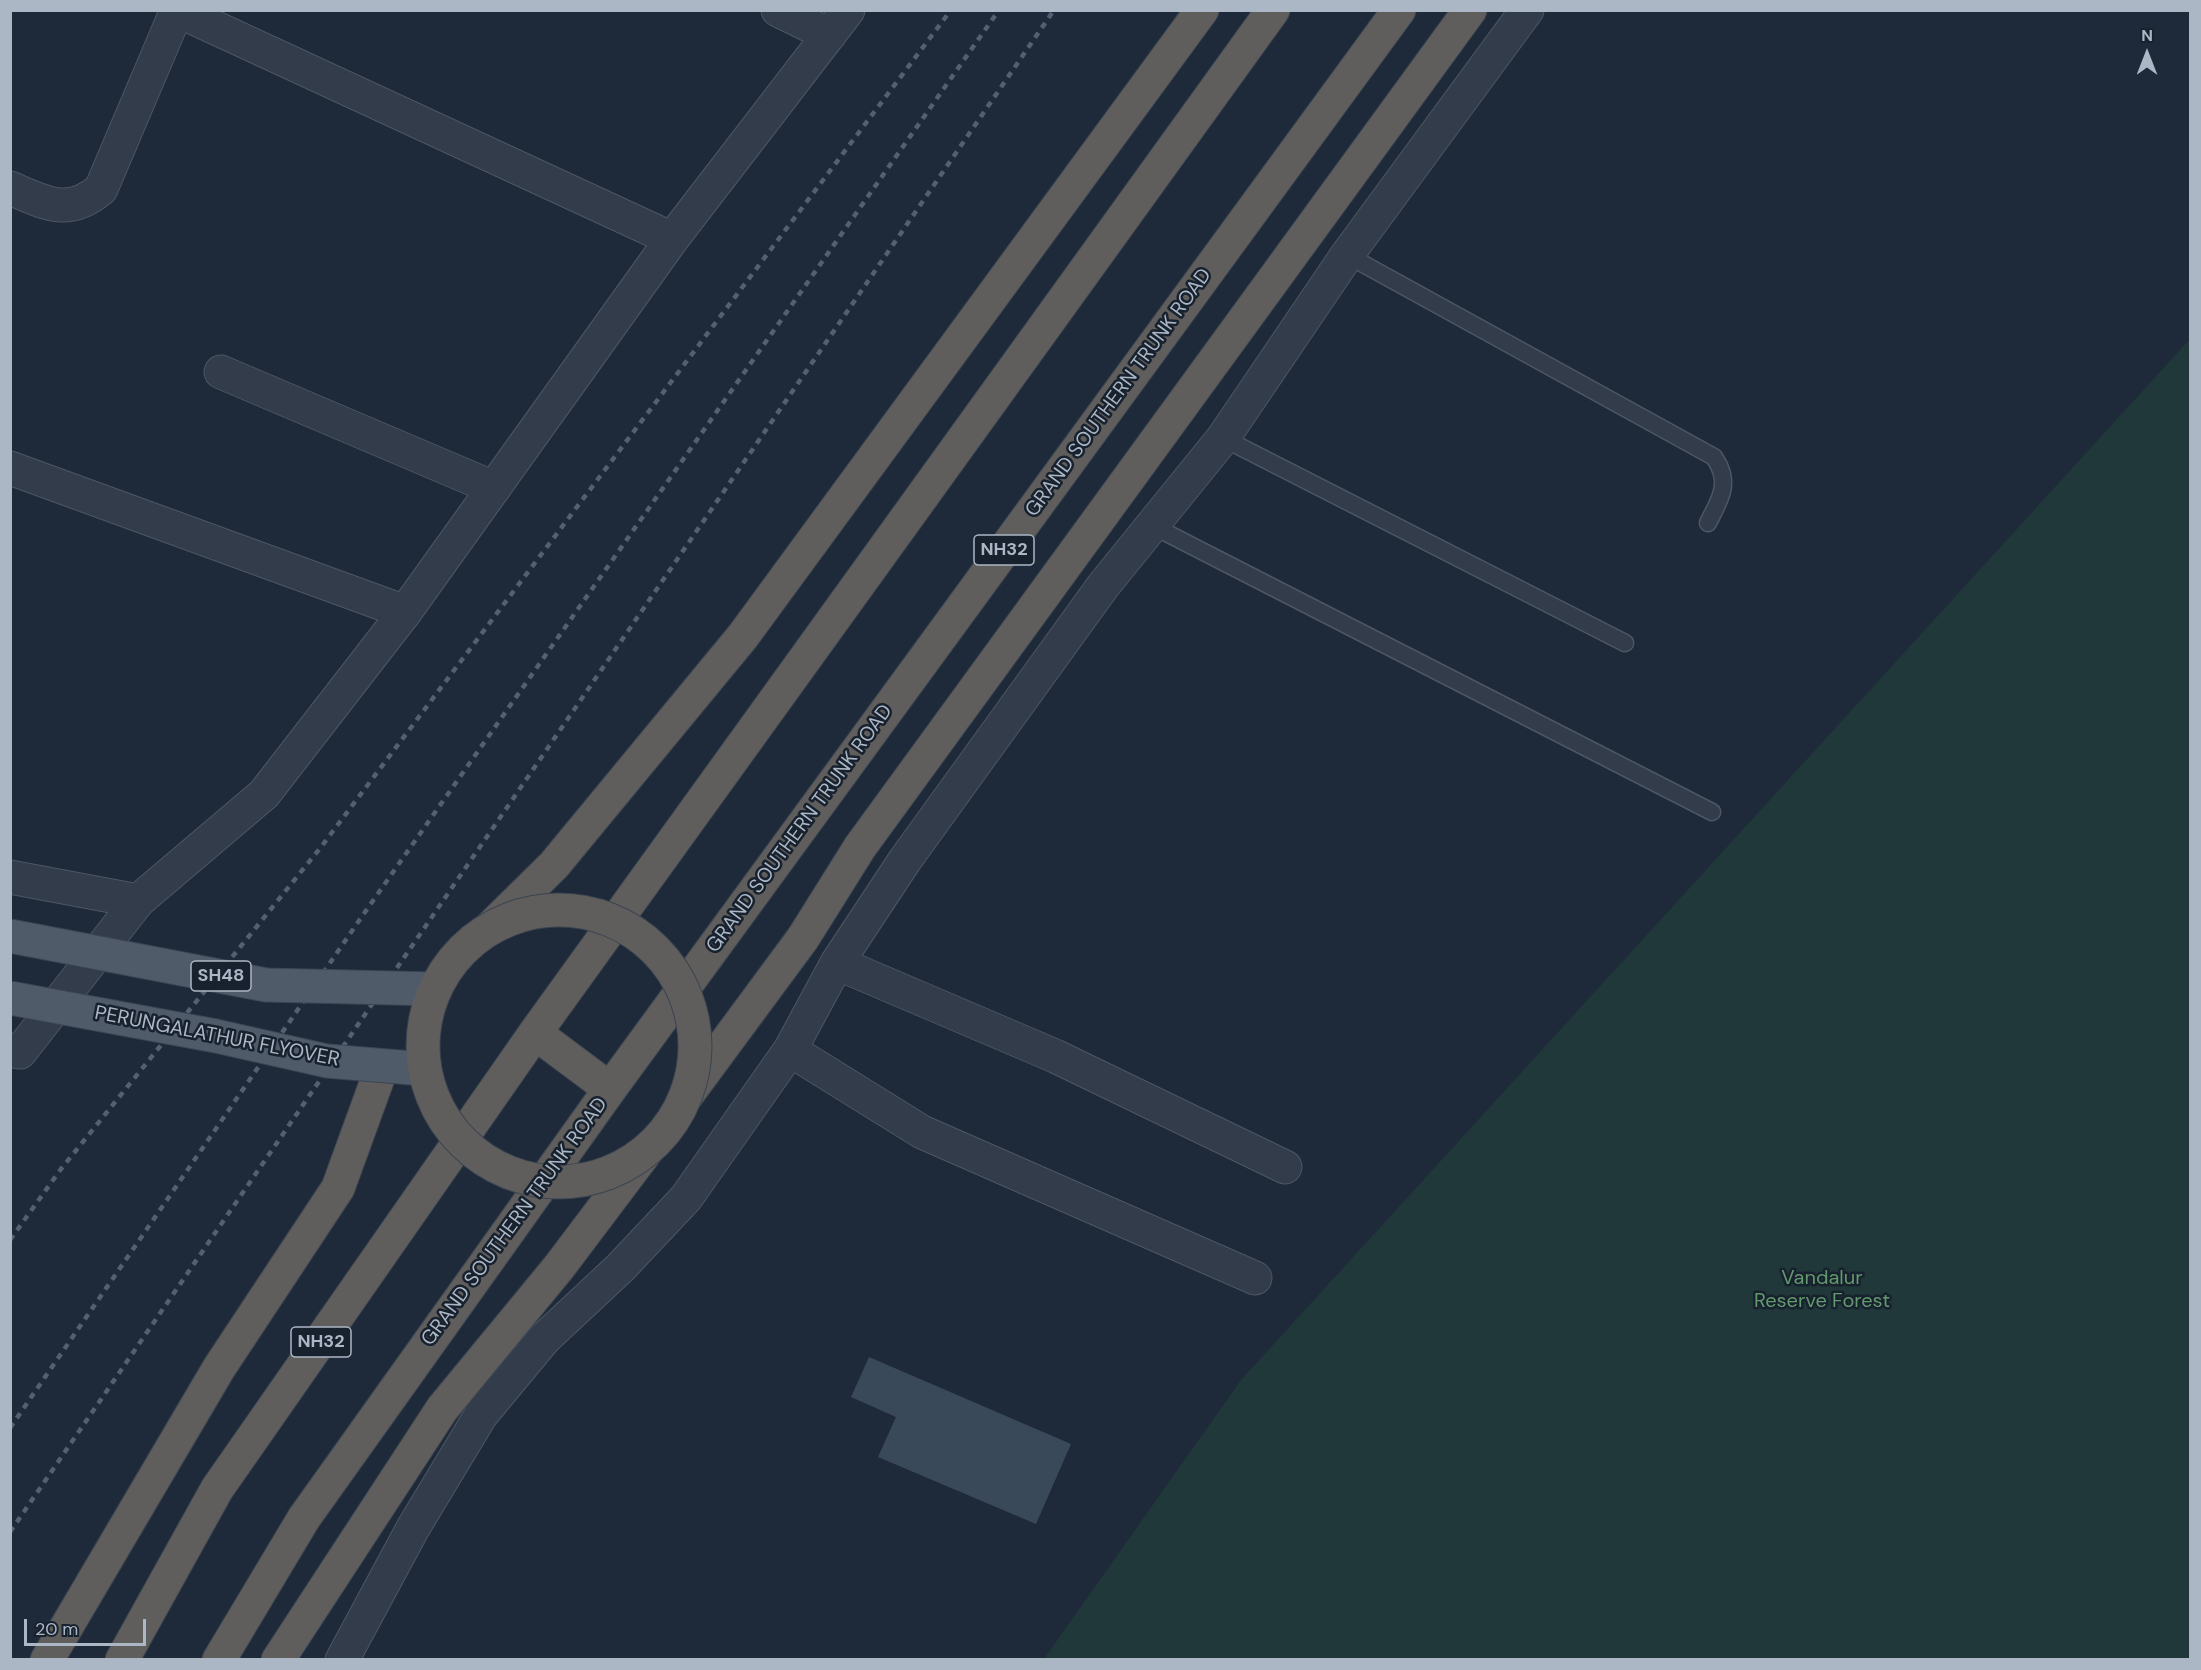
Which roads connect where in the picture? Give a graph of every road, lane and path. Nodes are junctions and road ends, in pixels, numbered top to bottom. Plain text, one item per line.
1 (177, 10) edge
2 (778, 10) edge
3 (1202, 10) edge
4 (1273, 10) edge
5 (1399, 10) edge
6 (1470, 10) edge
7 (1527, 10) edge
8 (839, 23) edge
9 (10, 188) edge
10 (672, 238) junction
11 (1347, 255) junction
12 (221, 372) dead end
13 (1223, 438) junction
14 (10, 468) edge
15 (494, 488) junction
16 (1708, 523) dead end
17 (1151, 525) junction
18 (405, 612) junction
19 (1625, 643) dead end
20 (1712, 812) dead end
21 (10, 877) edge
22 (138, 901) junction
23 (489, 928) junction
24 (10, 936) edge
25 (837, 963) junction
26 (435, 989) junction
27 (10, 998) edge
28 (535, 1034) junction
29 (790, 1050) junction
30 (14, 1056) edge
31 (382, 1067) junction
32 (424, 1069) junction
33 (610, 1089) junction
34 (687, 1095) junction
35 (645, 1152) junction
36 (1285, 1167) dead end
37 (1255, 1278) dead end
38 (47, 1659) edge
39 (122, 1659) edge
40 (219, 1659) edge
41 (278, 1659) edge
42 (342, 1659) edge

1 - 9 street
1 - 10 street
2 - 8 street
3 - 23 highway
4 - 28 highway, NH32
5 - 33 highway, GRAND SOUTHERN TRUNK ROAD / NH32
6 - 34 highway
7 - 11 street
8 - 10 street
10 - 15 street
11 - 13 street
11 - 16 lane
12 - 15 street
13 - 17 street
13 - 19 lane
14 - 18 street
15 - 18 street
17 - 20 lane
17 - 25 street
18 - 22 street
21 - 22 street
22 - 30 street
23 - 26 highway, bridge
23 - 34 highway, bridge
24 - 26 main road, SH48, bridge
25 - 29 street
25 - 36 street
26 - 32 highway, bridge
27 - 31 main road, PERUNGALATHUR FLYOVER, bridge
28 - 33 highway
28 - 39 highway, NH32
29 - 37 street
29 - 42 street
31 - 32 main road, PERUNGALATHUR FLYOVER, bridge
31 - 38 highway
32 - 35 highway, bridge
33 - 40 highway, GRAND SOUTHERN TRUNK ROAD / NH32
34 - 35 highway, bridge
35 - 41 highway

